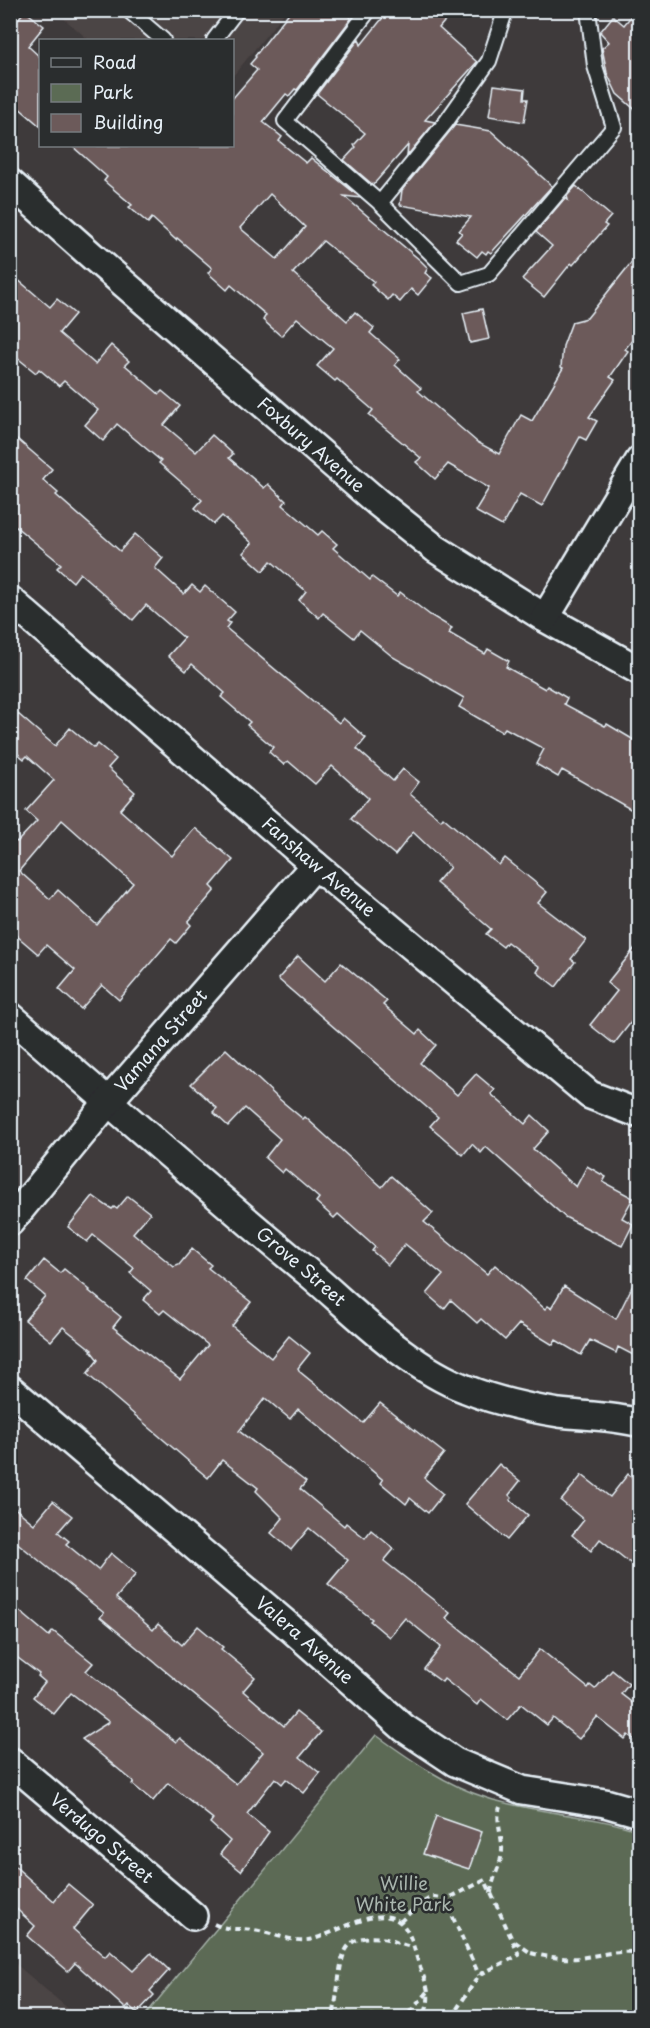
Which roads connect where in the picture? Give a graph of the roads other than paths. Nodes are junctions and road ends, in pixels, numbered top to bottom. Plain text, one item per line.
1 (128, 10) edge
2 (237, 10) edge
3 (369, 10) edge
4 (588, 10) edge
5 (505, 11) edge
6 (162, 39) edge
7 (215, 39) edge
8 (10, 183) edge
9 (380, 203) junction
10 (639, 460) edge
11 (10, 600) edge
12 (545, 618) junction
13 (639, 671) edge
14 (315, 865) junction
15 (10, 1016) edge
16 (108, 1102) junction
17 (639, 1114) edge
18 (10, 1222) edge
19 (10, 1389) edge
20 (639, 1423) edge
21 (10, 1761) edge
22 (639, 1814) edge
23 (194, 1916) road end

1 - 6 lane
2 - 7 lane
3 - 9 lane
4 - 9 lane
5 - 9 lane
8 - 12 street, Foxbury Avenue
10 - 12 street
11 - 14 street, Fanshaw Avenue
12 - 13 street, Foxbury Avenue
14 - 16 street, Vamana Street
14 - 17 street, Fanshaw Avenue
15 - 16 street, Grove Street
16 - 18 street, Vamana Street
16 - 20 street, Grove Street
19 - 22 street, Valera Avenue
21 - 23 street, Verdugo Street

